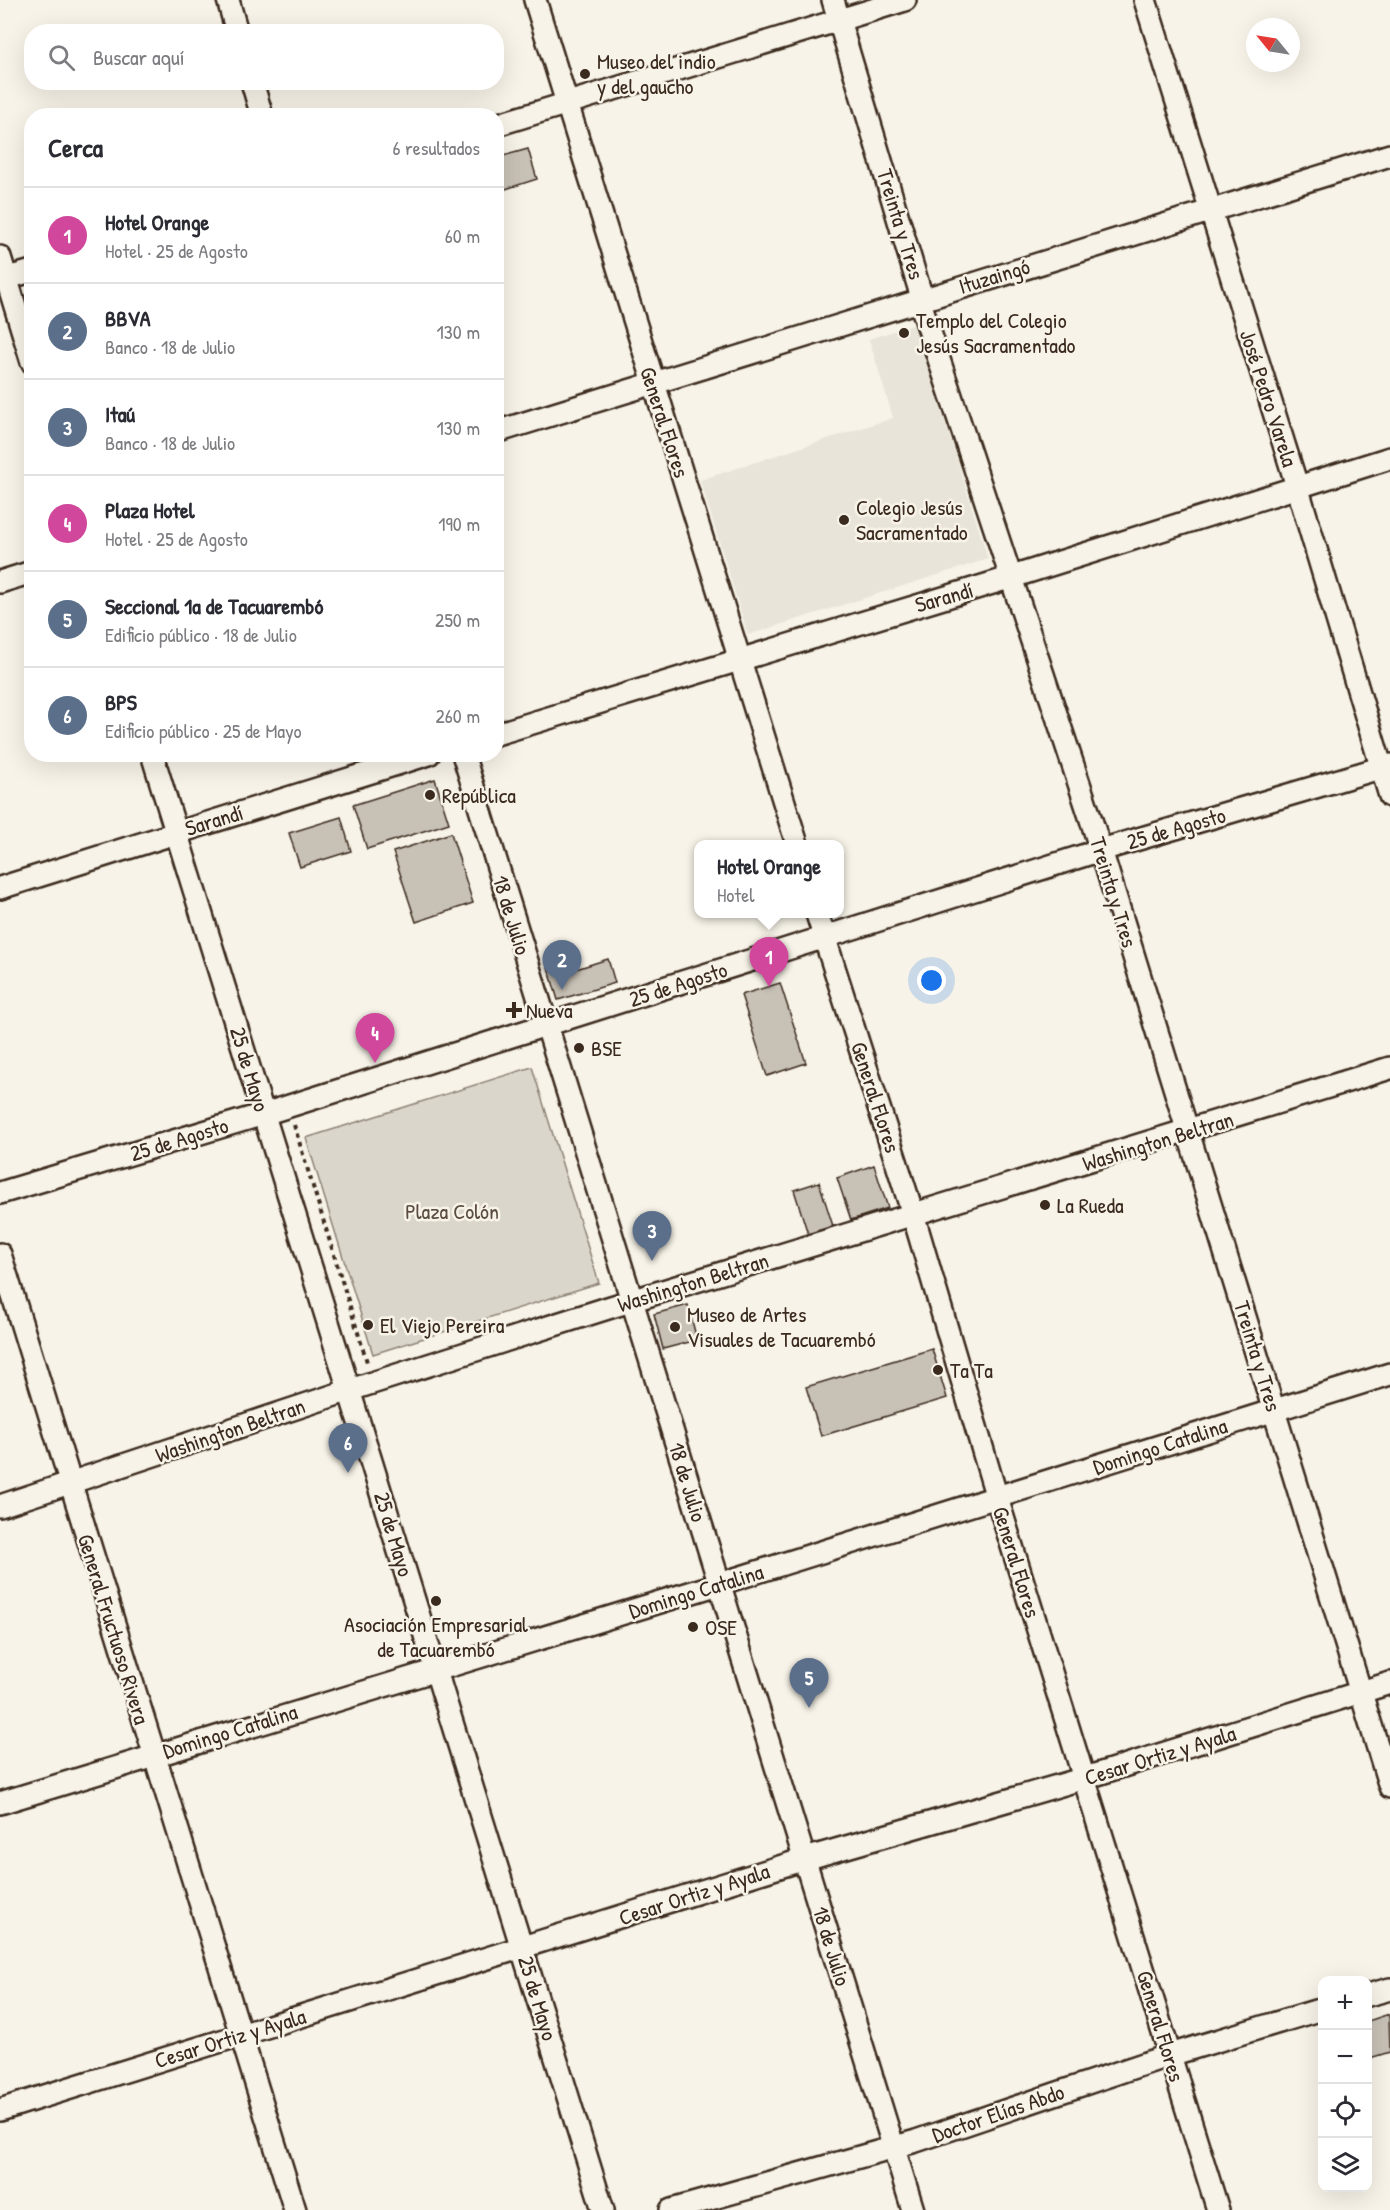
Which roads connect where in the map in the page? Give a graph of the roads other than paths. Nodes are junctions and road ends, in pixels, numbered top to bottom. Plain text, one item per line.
1 (228, 0) edge
2 (535, 0) edge
3 (833, 0) edge
4 (905, 0) edge
5 (1145, 0) edge
6 (840, 20) junction
7 (235, 24) edge
8 (254, 90) edge
9 (567, 103) junction
10 (260, 108) edge
11 (504, 123) edge
12 (1390, 155) edge
13 (1209, 210) junction
14 (0, 257) edge
15 (24, 273) edge
16 (3, 279) edge
17 (922, 298) junction
18 (24, 339) edge
19 (653, 385) junction
20 (504, 430) edge
21 (1390, 458) edge
22 (1297, 486) junction
23 (24, 574) edge
24 (1009, 578) junction
25 (0, 582) edge
26 (740, 657) junction
27 (504, 731) edge
28 (154, 762) edge
29 (403, 762) edge
30 (465, 762) edge
31 (1385, 766) edge
32 (1390, 796) edge
33 (176, 832) junction
34 (796, 840) edge
35 (1101, 850) junction
36 (0, 888) edge
37 (818, 918) edge
38 (824, 937) junction
39 (545, 1026) junction
40 (1390, 1068) edge
41 (264, 1114) junction
42 (1188, 1132) junction
43 (0, 1193) edge
44 (913, 1214) junction
45 (0, 1254) edge
46 (632, 1301) junction
47 (1390, 1374) edge
48 (350, 1389) junction
49 (1275, 1408) junction
50 (69, 1485) junction
51 (997, 1498) junction
52 (0, 1506) edge
53 (719, 1584) junction
54 (435, 1669) junction
55 (1390, 1683) edge
56 (1361, 1692) junction
57 (153, 1755) junction
58 (1084, 1778) junction
59 (1390, 1787) edge
60 (0, 1803) edge
61 (805, 1859) junction
62 (523, 1948) junction
63 (1390, 1989) edge
64 (1372, 1994) edge
65 (1318, 2011) edge
66 (240, 2035) junction
67 (1170, 2055) junction
68 (0, 2110) edge
69 (894, 2148) junction
70 (294, 2210) edge
71 (603, 2210) edge
72 (670, 2210) edge
73 (913, 2210) edge
74 (1218, 2210) edge

1 - 7 street
2 - 9 street, General Flores
3 - 6 street, Treinta y Tres
4 - 6 street
5 - 13 street, José Pedro Varela
6 - 9 street
6 - 17 street, Treinta y Tres
8 - 10 street
9 - 11 street
9 - 19 street, General Flores
12 - 13 street, Ituzaingó
13 - 17 street, Ituzaingó
13 - 22 street, José Pedro Varela
14 - 16 street
15 - 16 street
16 - 18 street
17 - 19 street, Ituzaingó
17 - 24 street, Treinta y Tres
19 - 20 street, Ituzaingó
19 - 26 street, General Flores
21 - 22 street, Sarandí
22 - 24 street, Sarandí
22 - 31 street, José Pedro Varela
23 - 25 street
24 - 26 street, Sarandí
24 - 35 street, Treinta y Tres
26 - 27 street, Sarandí
26 - 34 street, General Flores
28 - 33 street, 25 de Mayo
29 - 33 street, Sarandí
30 - 39 street, 18 de Julio
31 - 32 street, José Pedro Varela
31 - 35 street, 25 de Agosto
33 - 36 street, Sarandí
33 - 41 street, 25 de Mayo
35 - 38 street, 25 de Agosto
35 - 42 street, Treinta y Tres
37 - 38 street, General Flores
38 - 39 street, 25 de Agosto
38 - 44 street, General Flores
39 - 41 street, 25 de Agosto
39 - 46 street, 18 de Julio
40 - 42 street, Washington Beltran
41 - 43 street, 25 de Agosto
41 - 48 street, 25 de Mayo
42 - 44 street, Washington Beltran
42 - 49 street, Treinta y Tres
44 - 46 street, Washington Beltran
44 - 51 street, General Flores
45 - 50 street, General Fructuoso Rivera
46 - 48 street, Washington Beltran
46 - 53 street, 18 de Julio
47 - 49 street, Domingo Catalina
48 - 50 street, Washington Beltran
48 - 54 street, 25 de Mayo
49 - 51 street, Domingo Catalina
49 - 56 street, Treinta y Tres
50 - 52 street, Washington Beltran
50 - 57 street, General Fructuoso Rivera
51 - 53 street, Domingo Catalina
51 - 58 street, General Flores
53 - 54 street, Domingo Catalina
53 - 61 street, 18 de Julio
54 - 57 street, Domingo Catalina
54 - 62 street, 25 de Mayo
55 - 56 street, Cesar Ortiz y Ayala
56 - 58 street, Cesar Ortiz y Ayala
56 - 59 street, Treinta y Tres
57 - 60 street, Domingo Catalina
57 - 66 street, General Fructuoso Rivera
58 - 61 street, Cesar Ortiz y Ayala
58 - 67 street, General Flores
61 - 62 street, Cesar Ortiz y Ayala
61 - 69 street, 18 de Julio
62 - 66 street, Cesar Ortiz y Ayala
62 - 71 street, 25 de Mayo
63 - 64 street
65 - 67 street, Doctor Elías Abdo
66 - 68 street, Cesar Ortiz y Ayala
66 - 70 street, General Fructuoso Rivera
67 - 69 street, Doctor Elías Abdo
67 - 74 street, General Flores
69 - 72 street, Doctor Elías Abdo
69 - 73 street, 18 de Julio

